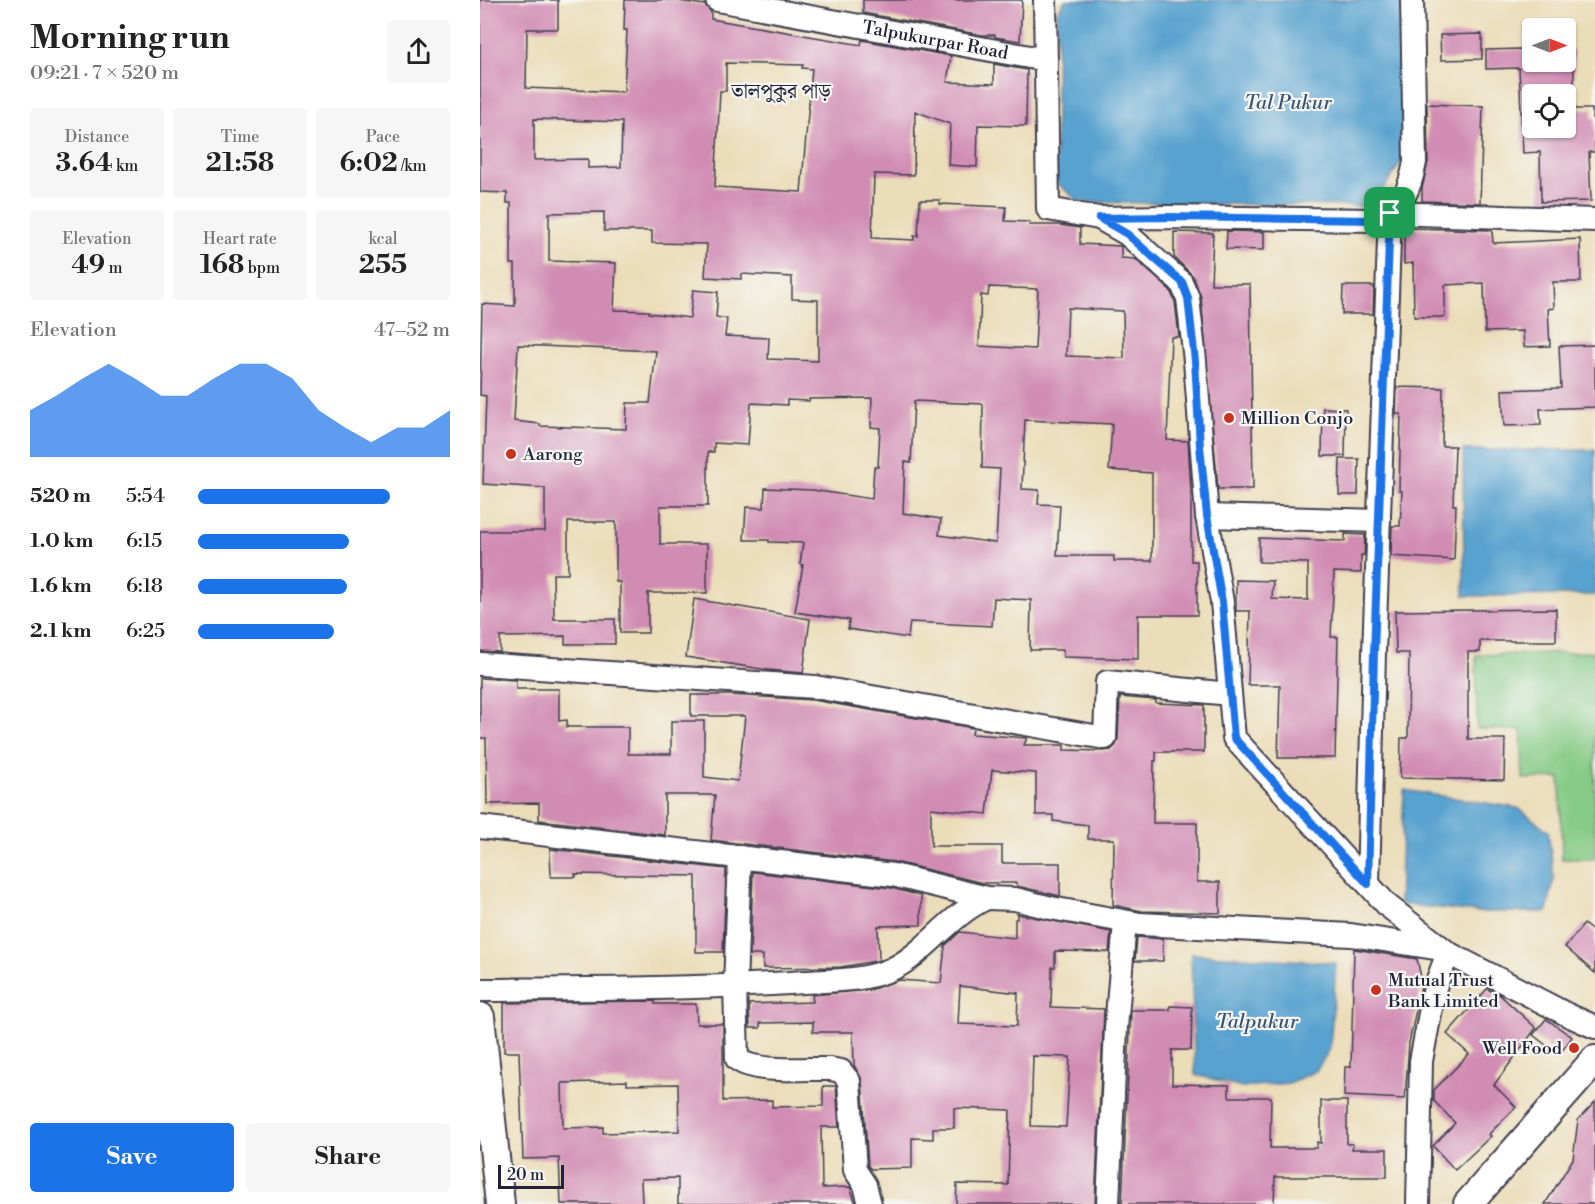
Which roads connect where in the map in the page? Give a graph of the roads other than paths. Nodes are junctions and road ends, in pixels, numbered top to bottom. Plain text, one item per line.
1 (717, 0) edge
2 (1045, 0) edge
3 (1412, 0) edge
4 (1046, 60) junction
5 (1390, 213) junction
6 (1099, 218) junction
7 (1595, 220) edge
8 (1207, 516) junction
9 (1379, 521) junction
10 (480, 664) edge
11 (1230, 694) junction
12 (480, 826) edge
13 (740, 857) junction
14 (1368, 884) junction
15 (987, 898) junction
16 (1125, 922) junction
17 (1445, 951) junction
18 (735, 986) junction
19 (480, 990) edge
20 (480, 1017) edge
21 (1595, 1027) edge
22 (1595, 1060) edge
23 (500, 1204) edge
24 (870, 1204) edge
25 (1108, 1204) edge
26 (1418, 1204) edge
27 (1468, 1204) edge

1 - 4 street, Talpukurpar Road
2 - 4 street
3 - 5 street
4 - 6 street
5 - 6 street
5 - 7 street
5 - 9 street
6 - 8 street
8 - 9 street
8 - 11 street
9 - 14 street
10 - 11 street
11 - 14 street
12 - 13 street
13 - 15 street
13 - 18 street
14 - 17 street
15 - 16 street
15 - 18 street
16 - 17 street
16 - 25 street
17 - 21 street
17 - 26 street
18 - 19 street
18 - 24 street
20 - 23 main road
22 - 27 main road

